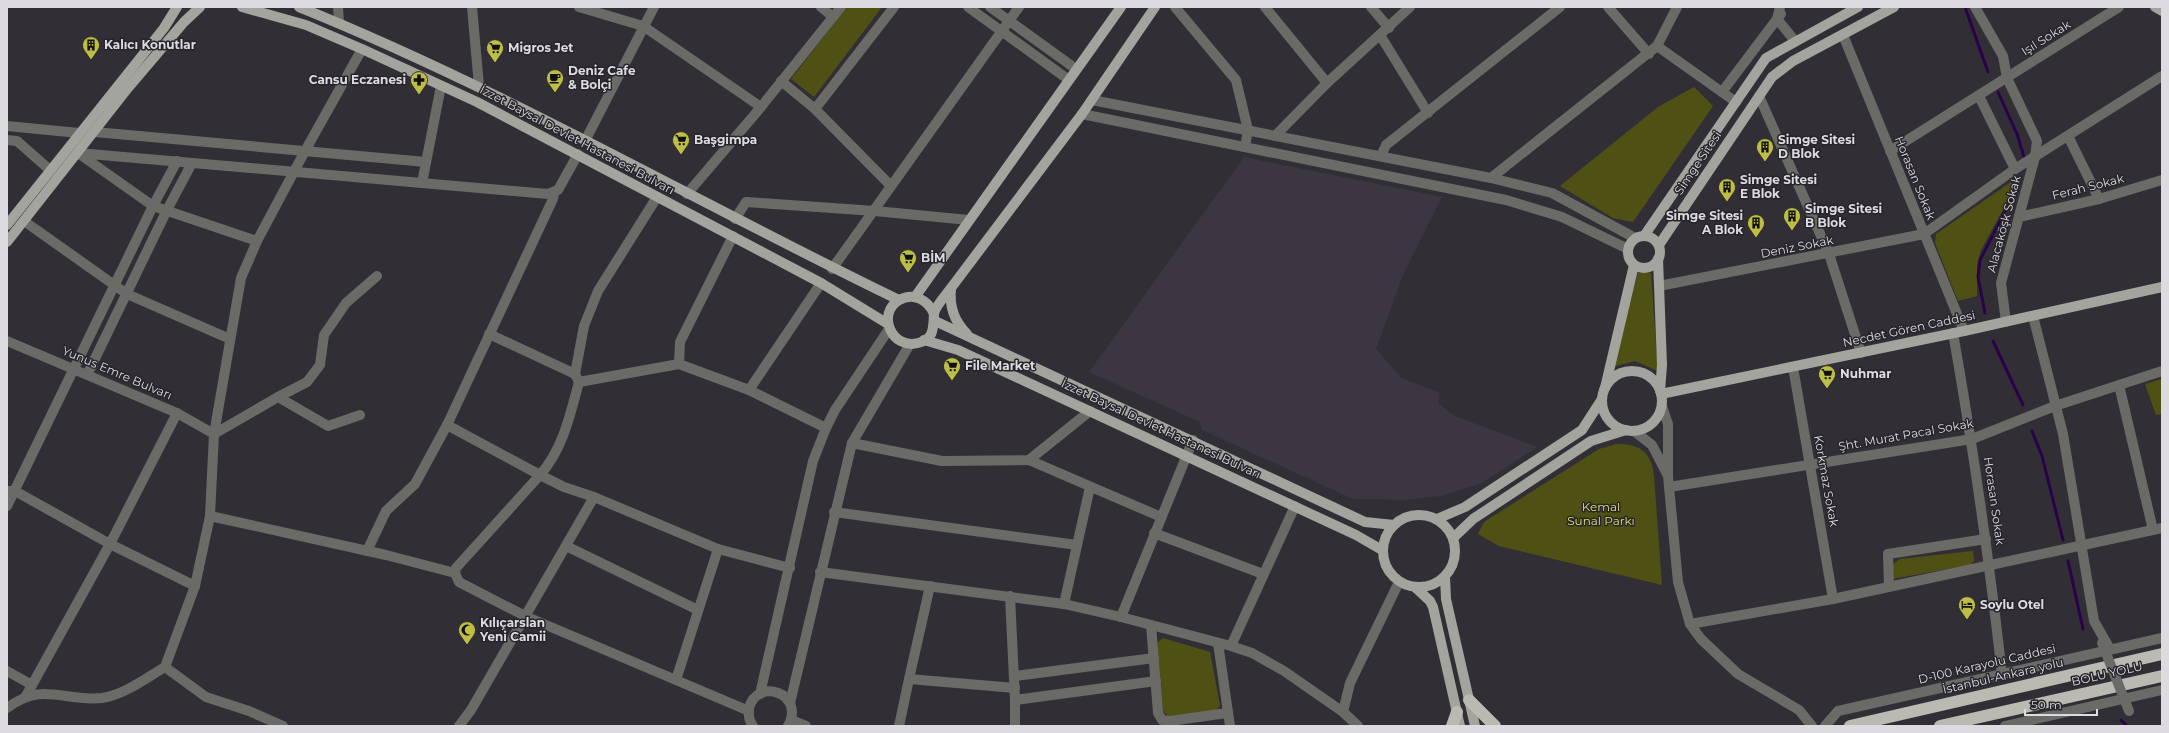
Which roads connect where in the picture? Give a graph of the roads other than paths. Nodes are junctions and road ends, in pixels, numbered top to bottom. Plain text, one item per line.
1 (177, 7) edge
2 (200, 7) edge
3 (242, 7) edge
4 (299, 7) edge
5 (338, 7) edge
6 (472, 7) edge
7 (579, 7) edge
8 (654, 7) edge
9 (821, 7) edge
10 (841, 7) edge
11 (894, 7) edge
12 (968, 7) edge
13 (990, 7) edge
14 (1019, 7) edge
15 (1121, 7) edge
16 (1155, 7) edge
17 (1175, 7) edge
18 (1265, 7) edge
19 (1371, 7) edge
20 (1410, 7) edge
21 (1560, 7) edge
22 (1608, 7) edge
23 (1677, 7) edge
24 (1780, 7) edge
25 (1787, 7) edge
26 (1858, 7) edge
27 (1894, 7) edge
28 (1975, 7) edge
29 (2119, 7) edge
30 (2155, 7) edge
31 (2162, 11) edge
32 (833, 17) junction
33 (1777, 19) junction
34 (1009, 21) junction
35 (339, 23) junction
36 (643, 26) junction
37 (1389, 28) junction
38 (1001, 30) junction
39 (1380, 35) junction
40 (1843, 35) junction
41 (1795, 41) junction
42 (1657, 46) junction
43 (362, 49) junction
44 (1649, 54) junction
45 (1076, 69) junction
46 (2162, 76) edge
47 (2007, 78) junction
48 (1068, 80) junction
49 (781, 81) junction
50 (1327, 83) junction
51 (441, 86) junction
52 (479, 86) junction
53 (1722, 92) junction
54 (1758, 96) junction
55 (1979, 96) junction
56 (1092, 100) junction
57 (1736, 102) junction
58 (761, 107) junction
59 (815, 109) junction
60 (1428, 113) junction
61 (1082, 114) junction
62 (7, 126) edge
63 (1248, 130) junction
64 (95, 132) junction
65 (79, 133) junction
66 (1275, 136) junction
67 (2068, 136) junction
68 (7, 140) edge
69 (585, 141) junction
70 (1245, 147) junction
71 (305, 151) junction
72 (1890, 151) junction
73 (78, 153) junction
74 (578, 154) junction
75 (1381, 156) junction
76 (2035, 157) junction
77 (177, 161) junction
78 (426, 162) junction
79 (192, 163) junction
80 (2015, 169) junction
81 (50, 170) junction
82 (295, 172) junction
83 (1491, 178) junction
84 (2162, 180) edge
85 (422, 182) junction
86 (891, 186) junction
87 (554, 193) junction
88 (687, 194) junction
89 (657, 197) junction
90 (2099, 199) junction
91 (153, 206) junction
92 (166, 210) junction
93 (875, 211) junction
94 (2019, 217) junction
95 (736, 219) junction
96 (969, 220) junction
97 (24, 221) junction
98 (7, 224) edge
99 (1924, 234) junction
100 (733, 236) junction
101 (1640, 237) junction
102 (7, 242) edge
103 (257, 242) junction
104 (1659, 246) junction
105 (1628, 249) junction
106 (1829, 254) junction
107 (1658, 259) junction
108 (1634, 265) junction
109 (832, 269) junction
110 (377, 276) dead end
111 (821, 283) junction
112 (115, 286) junction
113 (1659, 286) junction
114 (2162, 287) edge
115 (951, 288) junction
116 (127, 294) junction
117 (915, 297) junction
118 (898, 300) junction
119 (2033, 316) junction
120 (935, 317) junction
121 (2006, 322) junction
122 (889, 327) junction
123 (1964, 331) junction
124 (489, 334) junction
125 (1952, 334) junction
126 (230, 338) junction
127 (924, 340) junction
128 (972, 340) junction
129 (7, 341) edge
130 (910, 344) junction
131 (1861, 353) junction
132 (679, 364) junction
133 (1793, 367) junction
134 (74, 368) junction
135 (2162, 371) edge
136 (88, 374) junction
137 (577, 378) junction
138 (2119, 385) junction
139 (749, 390) junction
140 (1661, 392) junction
141 (1603, 395) junction
142 (278, 397) junction
143 (1662, 406) junction
144 (2055, 406) junction
145 (1090, 411) junction
146 (177, 412) junction
147 (360, 415) dead end
148 (447, 426) junction
149 (826, 428) junction
150 (1630, 431) junction
151 (214, 434) junction
152 (1972, 439) junction
153 (1193, 440) junction
154 (852, 443) junction
155 (1187, 455) junction
156 (1029, 460) junction
157 (1810, 464) junction
158 (540, 475) junction
159 (1668, 476) junction
160 (1090, 487) junction
161 (1669, 487) junction
162 (11, 491) edge
163 (594, 497) junction
164 (7, 506) edge
165 (1295, 506) junction
166 (834, 512) junction
167 (210, 516) junction
168 (1161, 517) junction
169 (1437, 520) junction
170 (1394, 525) junction
171 (2157, 529) edge
172 (1154, 533) junction
173 (1453, 538) junction
174 (1986, 539) junction
175 (110, 544) junction
176 (1077, 544) junction
177 (2083, 545) junction
178 (566, 546) junction
179 (718, 549) junction
180 (1382, 550) junction
181 (367, 551) junction
182 (1990, 564) junction
183 (790, 568) junction
184 (820, 572) junction
185 (456, 573) junction
186 (1263, 574) junction
187 (1445, 577) junction
188 (1399, 582) junction
189 (195, 586) junction
190 (930, 586) junction
191 (1888, 586) junction
192 (1416, 588) junction
193 (1010, 596) junction
194 (1833, 599) junction
195 (1064, 604) junction
196 (698, 610) junction
197 (525, 616) junction
198 (1121, 617) junction
199 (1690, 624) junction
200 (1151, 625) junction
201 (2162, 638) edge
202 (1218, 643) junction
203 (1231, 646) junction
204 (2106, 647) junction
205 (2162, 654) edge
206 (1154, 658) junction
207 (165, 667) junction
208 (7, 671) edge
209 (2002, 674) junction
210 (1015, 676) junction
211 (2162, 676) edge
212 (910, 679) junction
213 (676, 680) junction
214 (1156, 681) junction
215 (32, 685) junction
216 (1015, 688) junction
217 (2162, 690) edge
218 (760, 694) junction
219 (26, 696) junction
220 (1015, 700) junction
221 (1469, 700) junction
222 (790, 703) junction
223 (7, 708) edge
224 (748, 711) junction
225 (2129, 711) dead end
226 (1343, 712) junction
227 (1457, 712) junction
228 (1227, 713) junction
229 (790, 723) edge
230 (752, 725) edge
231 (283, 726) edge
232 (459, 726) edge
233 (806, 726) edge
234 (899, 726) edge
235 (1015, 726) edge
236 (1230, 726) edge
237 (1358, 726) edge
238 (1452, 726) edge
239 (1460, 726) edge
240 (1474, 726) edge
241 (1495, 726) edge
242 (1812, 726) edge
243 (1825, 726) edge
244 (1850, 726) edge
245 (1940, 726) edge
246 (2005, 726) edge

1 - 65 main road
2 - 64 main road
3 - 43 main road, İzzet Baysal Devlet Hastanesi Bulvarı
4 - 35 main road, İzzet Baysal Devlet Hastanesi Bulvarı
5 - 35 street
6 - 52 street
7 - 36 street
8 - 36 street
9 - 32 street
10 - 32 street
11 - 59 street
12 - 38 street
13 - 34 street
14 - 34 street
15 - 45 main road
16 - 56 main road
17 - 63 street
18 - 50 street
19 - 37 street
20 - 37 street
21 - 60 street
22 - 44 street
23 - 42 street
24 - 33 street
25 - 33 street
26 - 41 main road
27 - 40 main road, Simge Sitesi
28 - 47 street, Alacaköşk Sokak
29 - 47 street, Işıl Sokak
30 - 31 main road
32 - 49 street
33 - 41 street
33 - 53 street
34 - 38 street
34 - 45 street
35 - 52 main road, İzzet Baysal Devlet Hastanesi Bulvarı
36 - 58 street
36 - 69 street
37 - 39 street
38 - 48 street
38 - 86 street
39 - 50 street
39 - 60 street
40 - 54 main road, Simge Sitesi
40 - 72 street, Horasan Sokak
41 - 57 main road
42 - 44 street
42 - 53 street
43 - 51 main road, İzzet Baysal Devlet Hastanesi Bulvarı
43 - 71 street
44 - 83 street
45 - 48 main road
46 - 67 street, Deniz Sokak
47 - 55 street, Işıl Sokak
47 - 76 street, Alacaköşk Sokak
48 - 96 main road
49 - 58 street
49 - 59 street
50 - 66 street
51 - 74 main road, İzzet Baysal Devlet Hastanesi Bulvarı
51 - 78 street
52 - 69 main road, İzzet Baysal Devlet Hastanesi Bulvarı
53 - 57 street
54 - 104 main road, Simge Sitesi
54 - 106 street
55 - 72 street, Işıl Sokak
55 - 80 street
56 - 61 main road
56 - 63 street
57 - 101 main road
58 - 88 street
59 - 86 street
60 - 75 street
61 - 70 street
61 - 115 main road
62 - 65 street
63 - 66 street
63 - 70 street
64 - 71 street
64 - 73 main road
65 - 81 main road
66 - 75 street
67 - 76 street, Deniz Sokak
67 - 90 street
68 - 81 street
69 - 88 main road, İzzet Baysal Devlet Hastanesi Bulvarı
70 - 105 street
71 - 78 street
71 - 82 street
72 - 99 street, Horasan Sokak
73 - 77 street
73 - 91 street
73 - 97 main road
74 - 87 street
74 - 89 main road, İzzet Baysal Devlet Hastanesi Bulvarı
75 - 83 street
76 - 80 street, Deniz Sokak
76 - 94 street, Alacaköşk Sokak
77 - 79 street
77 - 91 street
78 - 85 street
79 - 82 street
79 - 92 street
80 - 99 street, Deniz Sokak
81 - 98 main road
82 - 85 street
82 - 103 street
83 - 101 street
84 - 90 street, Ferah Sokak
85 - 87 street
86 - 93 street
87 - 124 street
88 - 95 main road, İzzet Baysal Devlet Hastanesi Bulvarı
89 - 100 main road, İzzet Baysal Devlet Hastanesi Bulvarı
89 - 137 street
90 - 94 street, Ferah Sokak
91 - 92 street
91 - 112 street
92 - 103 street
92 - 116 street
93 - 95 street
93 - 96 street
93 - 109 street
94 - 121 street, Alacaköşk Sokak
95 - 109 main road, İzzet Baysal Devlet Hastanesi Bulvarı
96 - 117 main road
97 - 102 main road
97 - 112 street
99 - 106 street, Deniz Sokak
99 - 123 street, Horasan Sokak
100 - 111 main road, İzzet Baysal Devlet Hastanesi Bulvarı
100 - 132 street
101 - 104 main road
101 - 105 main road
103 - 126 street
104 - 107 main road
105 - 108 main road
106 - 113 street, Deniz Sokak
106 - 131 street
107 - 108 main road
107 - 113 main road
108 - 141 main road
109 - 118 main road, İzzet Baysal Devlet Hastanesi Bulvarı
110 - 142 street
111 - 122 main road, İzzet Baysal Devlet Hastanesi Bulvarı
111 - 139 street
112 - 116 street
112 - 134 street
113 - 140 main road
114 - 119 main road, Necdet Gören Caddesi
115 - 120 main road
115 - 128 main road
116 - 126 street
116 - 136 street
117 - 118 main road
117 - 120 main road
118 - 122 main road
119 - 121 main road, Necdet Gören Caddesi
119 - 144 street
120 - 127 main road
120 - 128 main road, İzzet Baysal Devlet Hastanesi Bulvarı
121 - 123 main road, Necdet Gören Caddesi
122 - 130 main road
122 - 149 street
123 - 125 main road, Necdet Gören Caddesi
124 - 137 street
124 - 148 street
125 - 131 main road, Necdet Gören Caddesi
125 - 152 street, Horasan Sokak
126 - 151 street
127 - 130 main road
127 - 145 main road, İzzet Baysal Devlet Hastanesi Bulvarı
128 - 153 main road, İzzet Baysal Devlet Hastanesi Bulvarı
129 - 134 street, Yunus Emre Bulvarı
130 - 154 street
131 - 133 main road, Necdet Gören Caddesi
132 - 137 street
132 - 139 street
133 - 140 main road, Necdet Gören Caddesi
133 - 157 street, Korkmaz Sokak
134 - 136 street, Yunus Emre Bulvarı
134 - 162 street
135 - 138 street, Şht. Murat Pacal Sokak
136 - 146 street, Yunus Emre Bulvarı
137 - 158 street
138 - 144 street, Şht. Murat Pacal Sokak
138 - 171 street
139 - 149 street
140 - 141 main road
140 - 143 main road
141 - 150 main road
141 - 169 main road
142 - 147 street
142 - 151 street
143 - 150 main road
143 - 159 street
144 - 152 street, Şht. Murat Pacal Sokak
144 - 177 street
145 - 155 main road, İzzet Baysal Devlet Hastanesi Bulvarı
145 - 156 street
146 - 151 street, Yunus Emre Bulvarı
146 - 175 street
148 - 158 street
148 - 181 street
149 - 183 street
150 - 159 street
150 - 173 main road
151 - 167 street
152 - 157 street, Şht. Murat Pacal Sokak
152 - 174 street, Horasan Sokak
153 - 155 street
153 - 170 main road, İzzet Baysal Devlet Hastanesi Bulvarı
154 - 156 street
154 - 166 street
155 - 165 main road, İzzet Baysal Devlet Hastanesi Bulvarı
155 - 168 street
156 - 160 street
157 - 161 street, Şht. Murat Pacal Sokak
157 - 194 street, Korkmaz Sokak
158 - 163 street
158 - 185 street
159 - 161 street
160 - 168 street
160 - 176 street
161 - 199 street
162 - 164 street
162 - 175 street
163 - 178 street
163 - 179 street
165 - 180 main road, İzzet Baysal Devlet Hastanesi Bulvarı
165 - 186 street
166 - 176 street
166 - 184 street
167 - 181 street
167 - 189 street
168 - 172 street
169 - 170 main road
169 - 173 main road
170 - 180 main road
171 - 177 street
172 - 186 street
172 - 198 street
173 - 187 main road
174 - 182 street, Horasan Sokak
174 - 191 street
175 - 189 street
175 - 215 street
176 - 195 street
177 - 182 street
177 - 204 street
178 - 196 street
178 - 197 street
179 - 183 street
179 - 196 street
180 - 188 main road
181 - 185 street
182 - 191 street
182 - 209 street, Horasan Sokak
183 - 218 street
184 - 190 street
184 - 222 street
185 - 197 street
186 - 203 street
187 - 192 main road
187 - 221 main road
188 - 192 main road
188 - 226 street
189 - 207 street
190 - 193 street
190 - 212 street
191 - 194 street
192 - 227 main road
193 - 195 street
193 - 210 street
194 - 199 street
195 - 198 street
196 - 213 street
197 - 213 street
197 - 232 street
198 - 200 street
199 - 242 street
200 - 202 street
200 - 206 street
201 - 204 street, D-100 Karayolu Caddesi
202 - 203 street
202 - 228 street
203 - 226 street
204 - 209 street, D-100 Karayolu Caddesi
204 - 225 street, bridge
205 - 244 highway, İstanbul-Ankara yolu
206 - 210 street
206 - 214 street
207 - 219 street
207 - 231 street
208 - 215 street
209 - 243 street, D-100 Karayolu Caddesi
210 - 216 street
211 - 245 highway, BOLU YOLU
212 - 216 street
212 - 234 street
213 - 224 street
214 - 220 street
214 - 228 street
215 - 219 street
216 - 220 street
217 - 246 street
218 - 222 street
218 - 224 street
219 - 223 street
220 - 235 street
221 - 240 main road
221 - 241 highway
222 - 229 street
224 - 230 street
226 - 237 street
227 - 238 highway
227 - 239 main road
228 - 236 street
229 - 233 street

